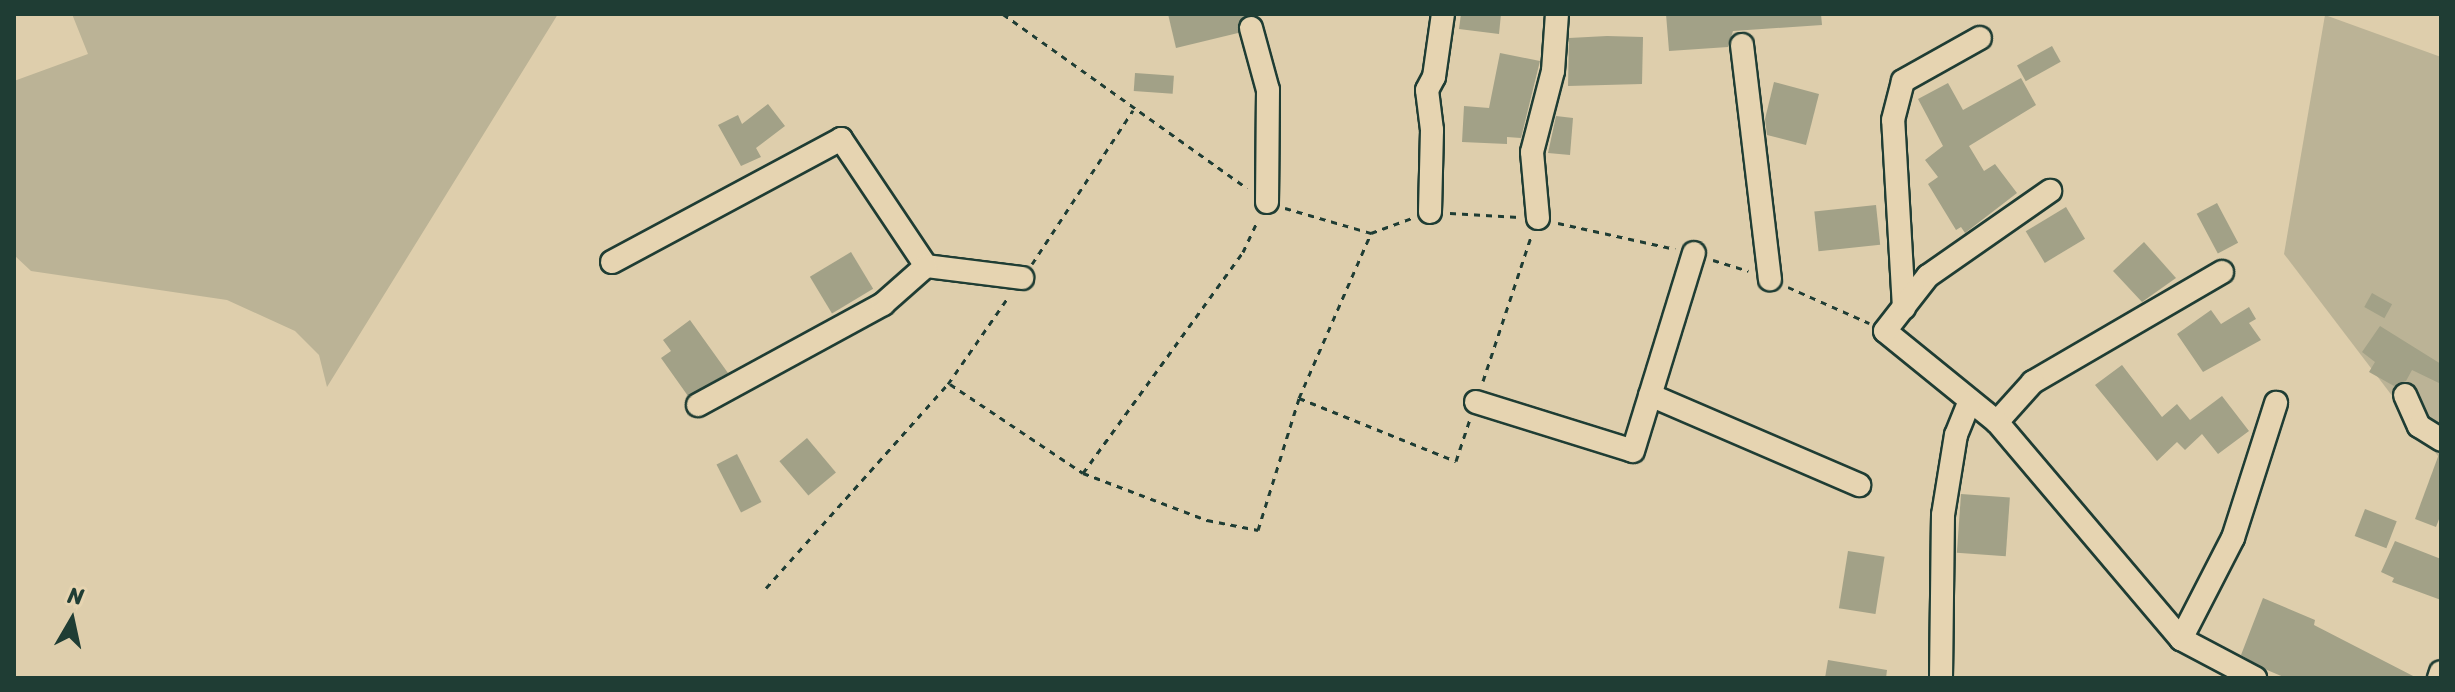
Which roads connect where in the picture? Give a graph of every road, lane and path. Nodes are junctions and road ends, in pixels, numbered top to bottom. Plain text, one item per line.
1 (1443, 14) edge
2 (1557, 14) edge
3 (1251, 28) dead end
4 (1980, 38) dead end
5 (1742, 45) dead end
6 (1133, 110) dead end
7 (2050, 191) dead end
8 (1267, 202) joint
9 (1430, 212) dead end
10 (1538, 218) joint
11 (1371, 233) dead end
12 (1694, 253) dead end
13 (612, 262) dead end
14 (926, 266) junction
15 (2222, 272) dead end
16 (1022, 278) junction
17 (1770, 279) dead end
18 (1904, 308) junction
19 (948, 384) junction
20 (1650, 395) junction
21 (2405, 395) dead end
22 (1299, 398) junction
23 (1476, 402) junction
24 (1969, 403) junction
25 (2276, 403) dead end
26 (698, 405) dead end
27 (1997, 422) junction
28 (2441, 440) edge
29 (1083, 473) junction
30 (1859, 485) dead end
31 (766, 588) dead end
32 (2181, 639) junction
33 (2441, 672) edge
34 (1941, 678) edge
35 (2255, 678) edge
36 (2439, 678) edge

1 - 9 street
2 - 10 street
3 - 8 street
4 - 18 street
5 - 17 street
6 - 16 path
7 - 18 street
8 - 29 path
10 - 23 path
11 - 22 path
12 - 20 street
13 - 14 street
14 - 16 street
14 - 26 street
15 - 27 street
16 - 19 path
18 - 24 street
19 - 29 path
19 - 31 path
20 - 23 street
20 - 30 street
21 - 28 street
22 - 23 path
22 - 29 path
24 - 27 street
24 - 34 street
25 - 32 street
27 - 32 street
32 - 35 street
33 - 36 street

